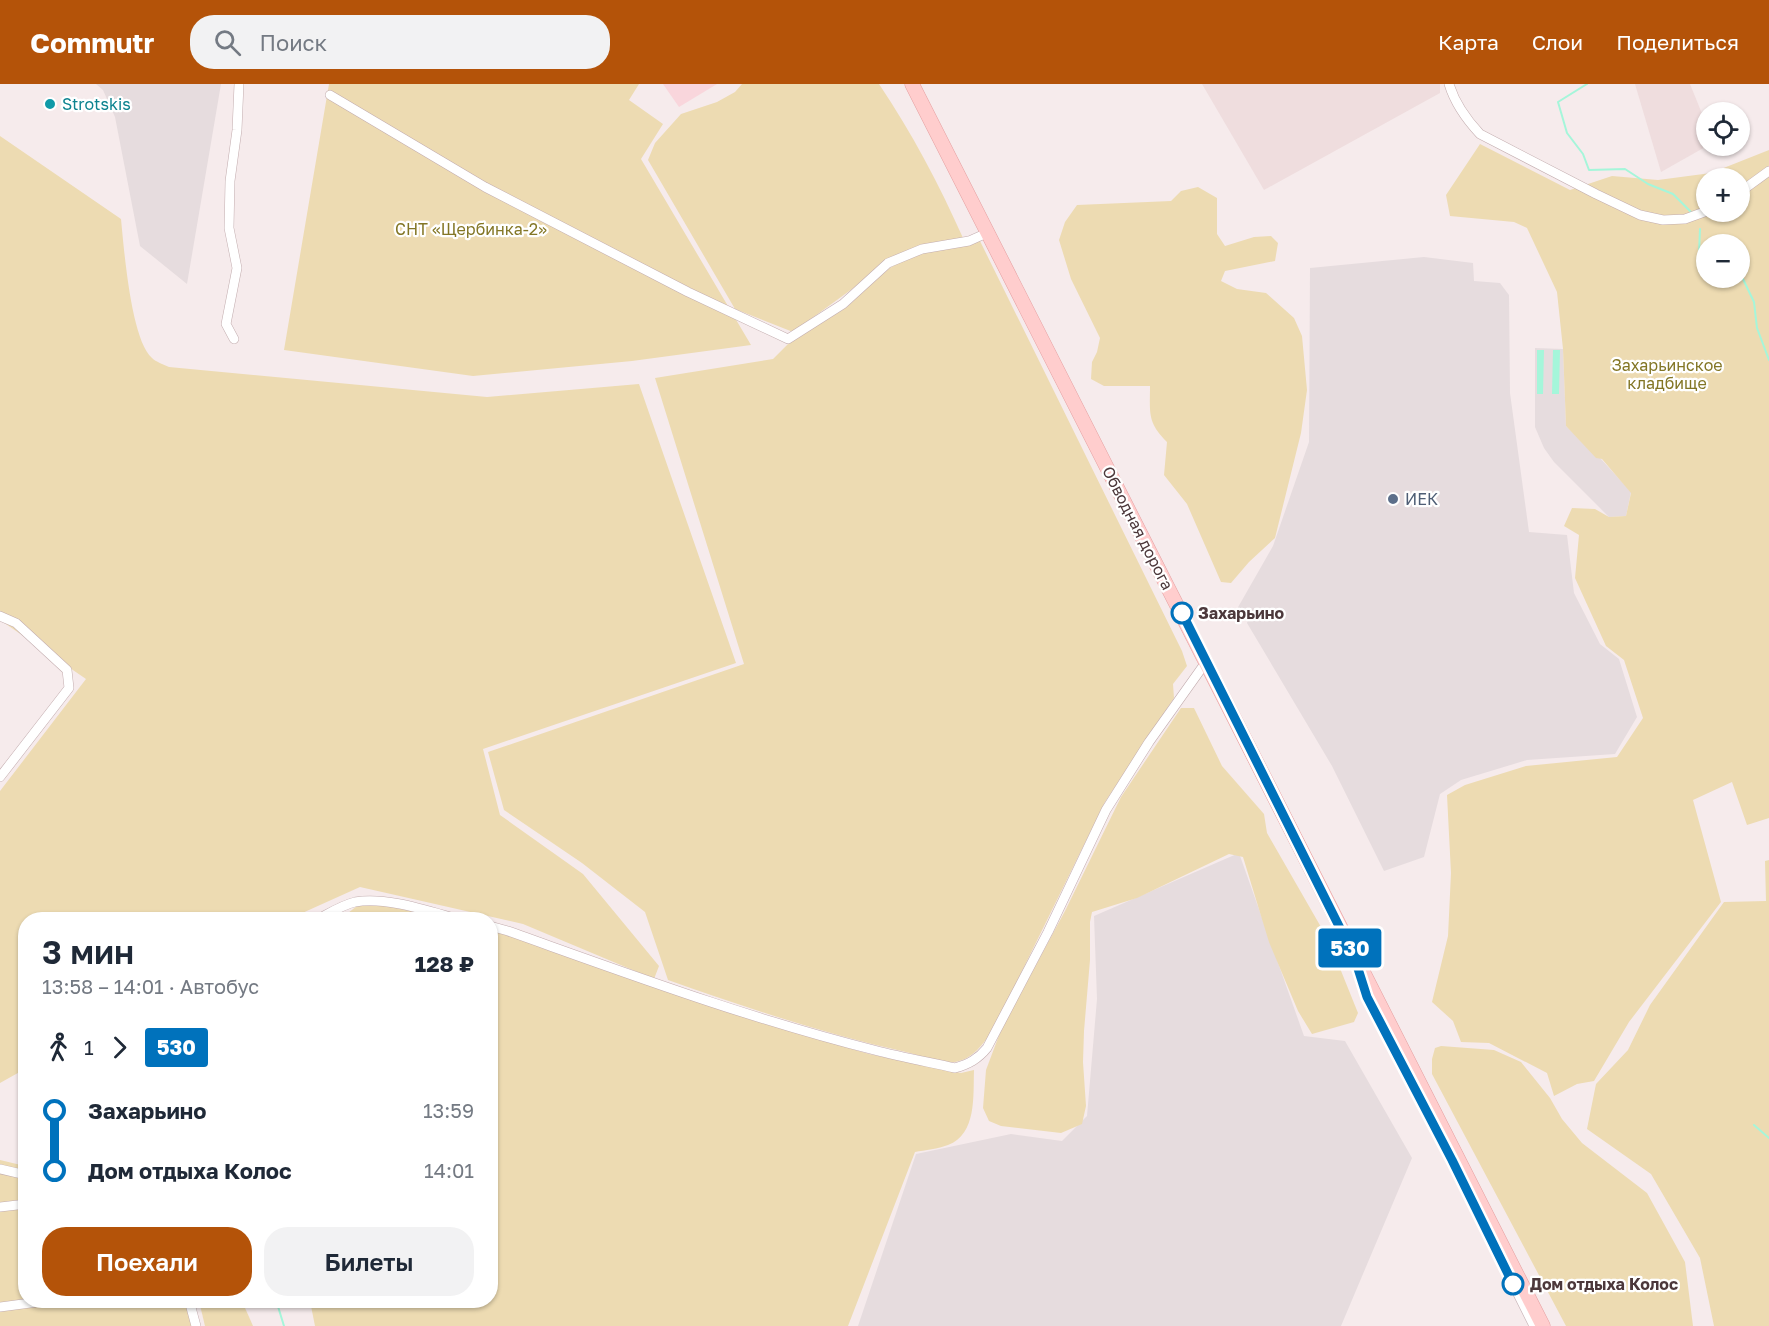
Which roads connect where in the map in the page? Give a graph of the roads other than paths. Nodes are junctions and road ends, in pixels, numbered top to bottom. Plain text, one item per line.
1 (239, 84) edge
2 (912, 84) edge
3 (1449, 84) edge
4 (330, 95) dead end
5 (1769, 171) edge
6 (1750, 185) edge
7 (1696, 215) edge
8 (987, 233) junction
9 (234, 339) dead end
10 (0, 616) edge
11 (1206, 662) junction
12 (0, 777) edge
13 (333, 912) edge
14 (428, 912) edge
15 (498, 929) edge
16 (0, 1170) edge
17 (18, 1173) edge
18 (18, 1205) edge
19 (0, 1207) edge
20 (18, 1305) edge
21 (0, 1307) edge
22 (191, 1308) edge
23 (1535, 1325) edge
24 (196, 1326) edge

1 - 9 street
2 - 8 main road, Обводная дорога
3 - 7 street
4 - 8 street
5 - 6 street
8 - 11 main road, Обводная дорога
10 - 12 street
11 - 15 street
11 - 23 main road, Обводная дорога
13 - 14 street
16 - 17 street
18 - 19 street
20 - 21 street
22 - 24 street

